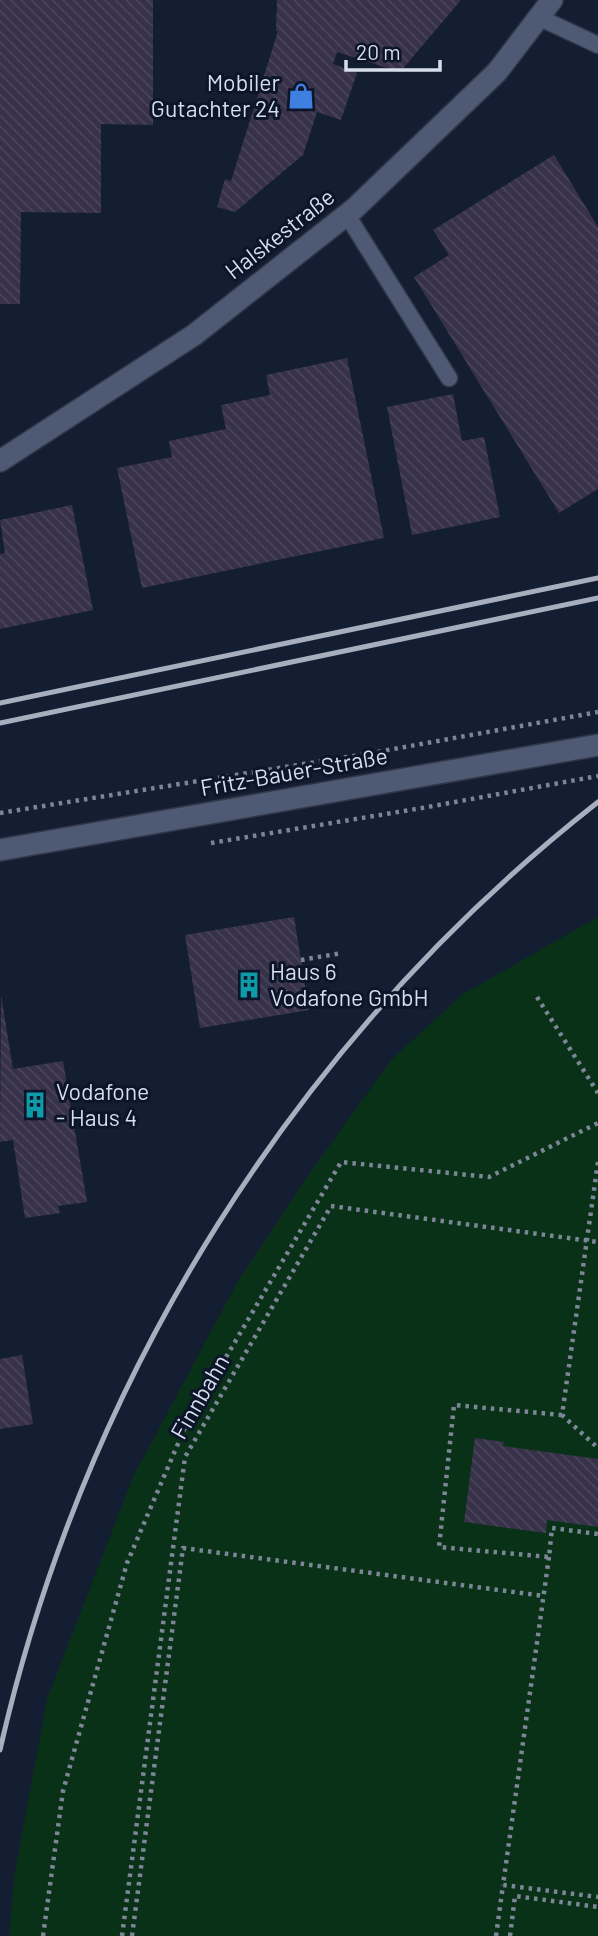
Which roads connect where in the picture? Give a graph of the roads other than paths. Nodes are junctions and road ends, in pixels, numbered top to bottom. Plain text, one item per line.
1 (552, 0) edge
2 (538, 17) junction
3 (598, 45) edge
4 (347, 215) junction
5 (449, 378) dead end
6 (0, 461) edge
7 (598, 745) edge
8 (0, 850) edge

1 - 2 street, Halskestraße
2 - 3 lane
2 - 4 street, Halskestraße
4 - 5 lane
4 - 6 street, Halskestraße
7 - 8 street, Fritz-Bauer-Straße

